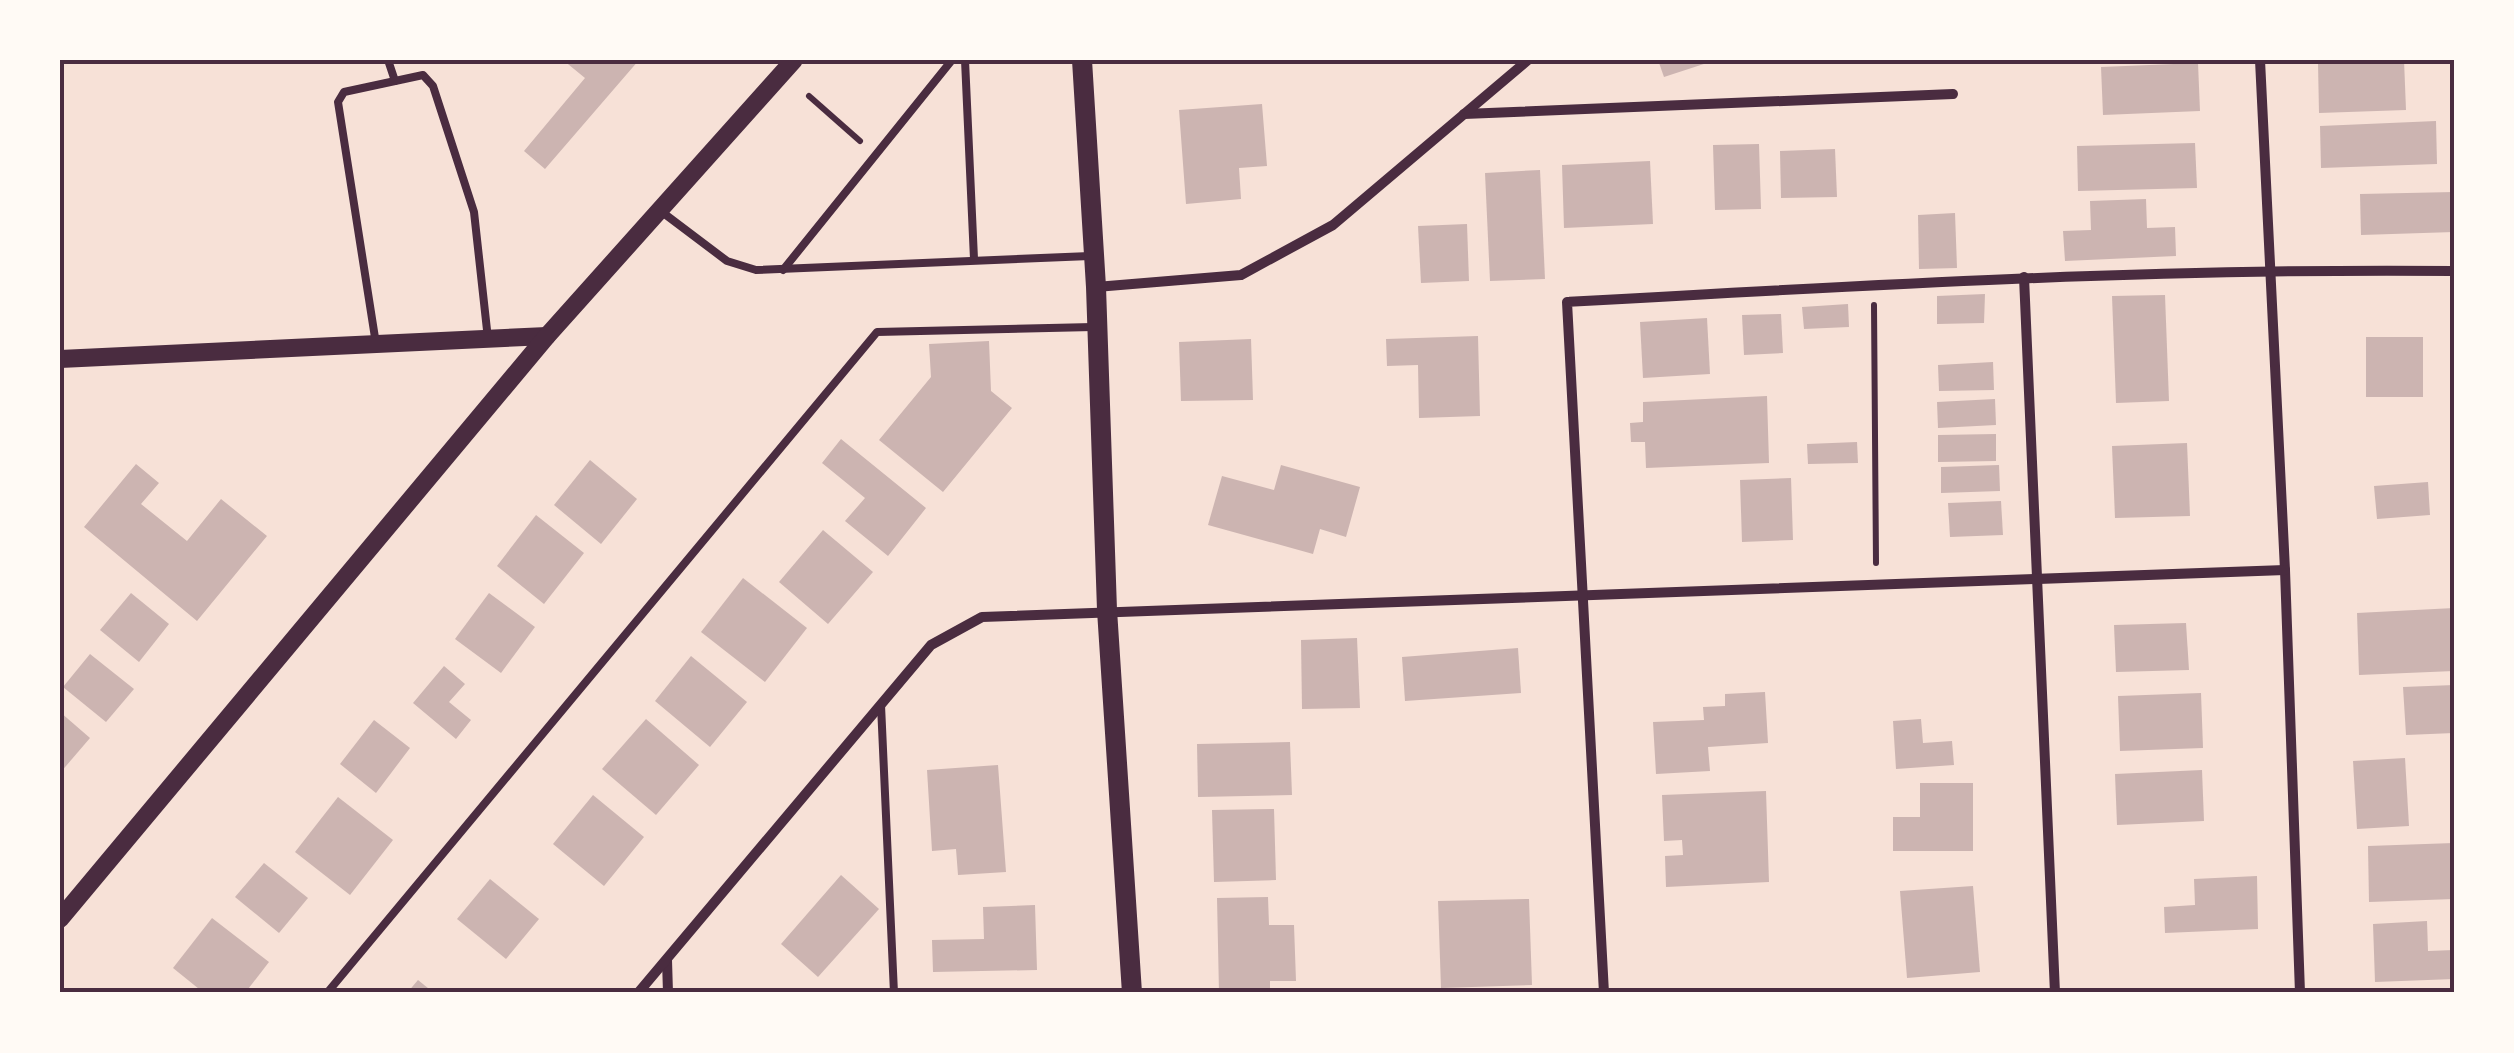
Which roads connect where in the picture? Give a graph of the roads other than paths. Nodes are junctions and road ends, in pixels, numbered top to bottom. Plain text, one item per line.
1 (388, 60) edge
2 (794, 60) edge
3 (952, 60) edge
4 (965, 60) edge
5 (1082, 60) edge
6 (1528, 60) edge
7 (2260, 60) edge
8 (394, 81) junction
9 (1953, 94) dead end
10 (1462, 114) junction
11 (659, 210) junction
12 (1094, 256) junction
13 (974, 259) junction
14 (2271, 269) junction
15 (783, 270) junction
16 (2454, 272) edge
17 (2024, 277) junction
18 (1096, 287) junction
19 (1098, 327) junction
20 (547, 336) junction
21 (488, 339) junction
22 (376, 344) junction
23 (60, 359) edge
24 (2285, 570) junction
25 (2035, 578) junction
26 (1584, 594) junction
27 (1107, 610) junction
28 (881, 705) junction
29 (60, 919) edge
30 (667, 960) junction
31 (327, 993) edge
32 (638, 993) edge
33 (668, 993) edge
34 (894, 993) edge
35 (1132, 993) edge
36 (1604, 993) edge
37 (2055, 993) edge
38 (2300, 993) edge

1 - 8 lane
2 - 11 street
3 - 15 lane
4 - 13 lane
5 - 12 main road
6 - 10 street
7 - 14 street
8 - 21 lane
8 - 22 lane
9 - 10 street
10 - 18 street
11 - 15 lane
11 - 20 street
12 - 13 lane
12 - 18 main road
13 - 15 lane
14 - 16 street
14 - 17 street
14 - 24 street
17 - 25 street
17 - 26 street
18 - 19 main road
19 - 27 main road
19 - 31 lane
20 - 21 street
20 - 29 street
21 - 22 street
22 - 23 street
24 - 25 street
24 - 38 street
25 - 26 street
25 - 37 street
26 - 27 street
26 - 36 street
27 - 28 street
27 - 35 main road
28 - 30 street
28 - 34 lane
30 - 32 street
30 - 33 street

